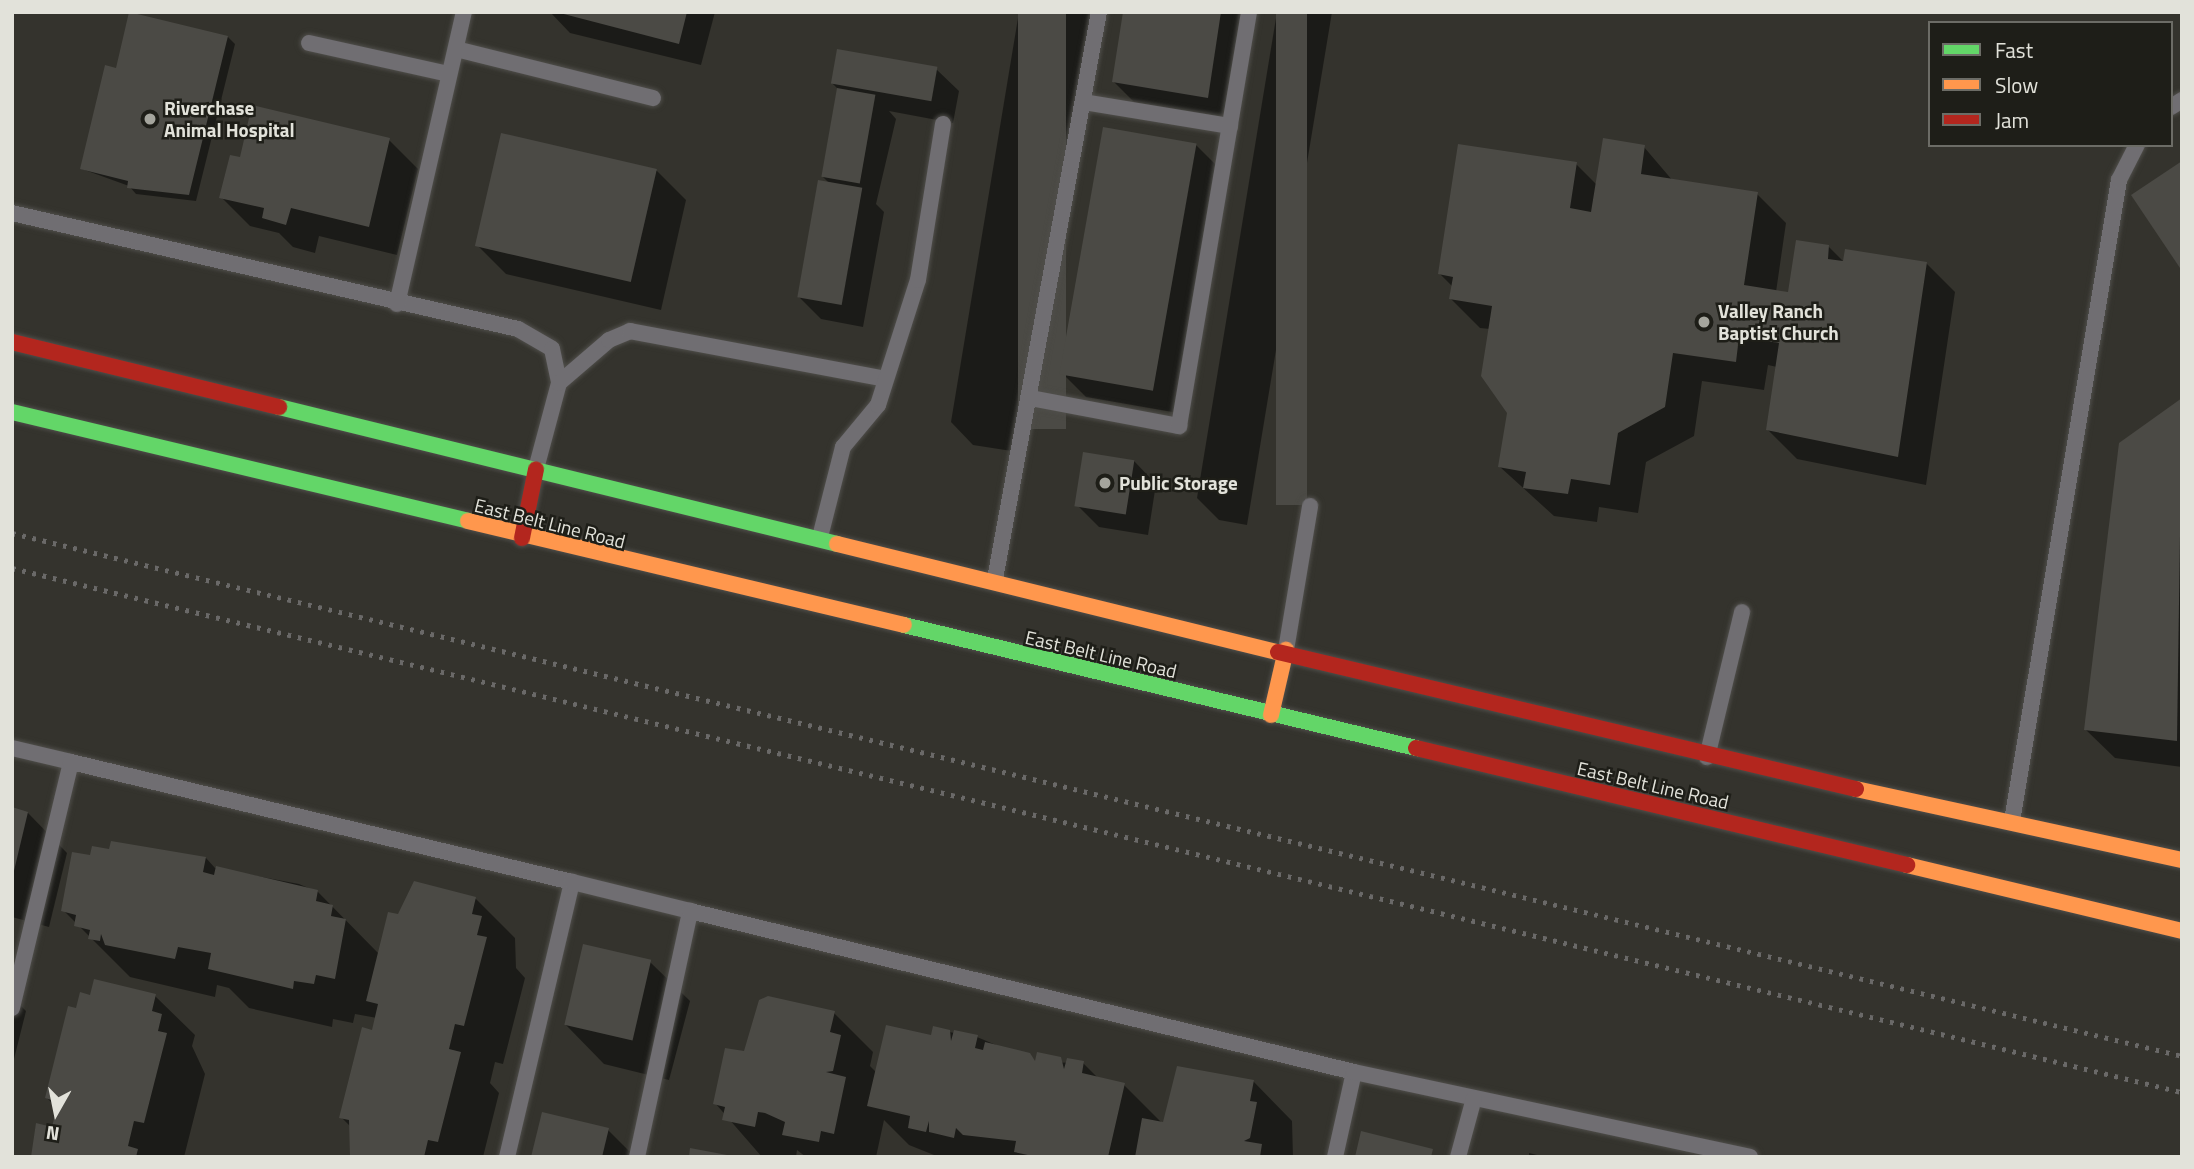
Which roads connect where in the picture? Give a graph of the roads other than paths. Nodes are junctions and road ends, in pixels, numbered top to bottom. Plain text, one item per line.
1 (464, 12) edge
2 (1099, 12) edge
3 (1249, 12) edge
4 (309, 43) dead end
5 (456, 49) junction
6 (449, 74) junction
7 (653, 98) dead end
8 (1083, 102) junction
9 (943, 124) dead end
10 (1230, 126) junction
11 (2136, 147) edge
12 (12, 213) edge
13 (397, 304) junction
14 (12, 342) edge
15 (886, 379) junction
16 (559, 383) junction
17 (1031, 398) junction
18 (12, 412) edge
19 (536, 469) junction
20 (1310, 506) dead end
21 (820, 537) junction
22 (523, 538) junction
23 (995, 579) junction
24 (1742, 612) dead end
25 (1286, 650) junction
26 (1271, 715) junction
27 (12, 748) edge
28 (1707, 757) junction
29 (71, 762) junction
30 (2012, 821) junction
31 (2182, 860) edge
32 (572, 882) junction
33 (690, 911) junction
34 (2182, 931) edge
35 (12, 1008) edge
36 (1354, 1072) junction
37 (1474, 1098) junction
38 (507, 1157) edge
39 (637, 1157) edge
40 (1335, 1157) edge
41 (1458, 1157) edge
42 (1750, 1157) edge

1 - 5 lane
2 - 8 lane
3 - 10 lane
4 - 6 lane
5 - 6 lane
5 - 7 lane
6 - 13 lane
8 - 10 lane
8 - 17 lane
9 - 15 lane
10 - 17 lane
11 - 30 lane
12 - 13 lane
13 - 16 lane
14 - 19 main road, East Belt Line Road
15 - 16 lane
15 - 21 lane
16 - 19 lane
17 - 23 lane
18 - 22 main road, East Belt Line Road
19 - 21 main road, East Belt Line Road
19 - 22 main road
20 - 25 lane
21 - 23 main road, East Belt Line Road
22 - 26 main road, East Belt Line Road
23 - 25 main road, East Belt Line Road
24 - 28 lane
25 - 26 main road
25 - 28 main road, East Belt Line Road
26 - 34 main road, East Belt Line Road
27 - 29 lane
28 - 30 main road, East Belt Line Road
29 - 32 lane
29 - 35 lane
30 - 31 main road, East Belt Line Road
32 - 33 lane
32 - 38 lane
33 - 36 lane
33 - 39 lane
36 - 37 lane
36 - 40 lane
37 - 41 lane
37 - 42 lane

